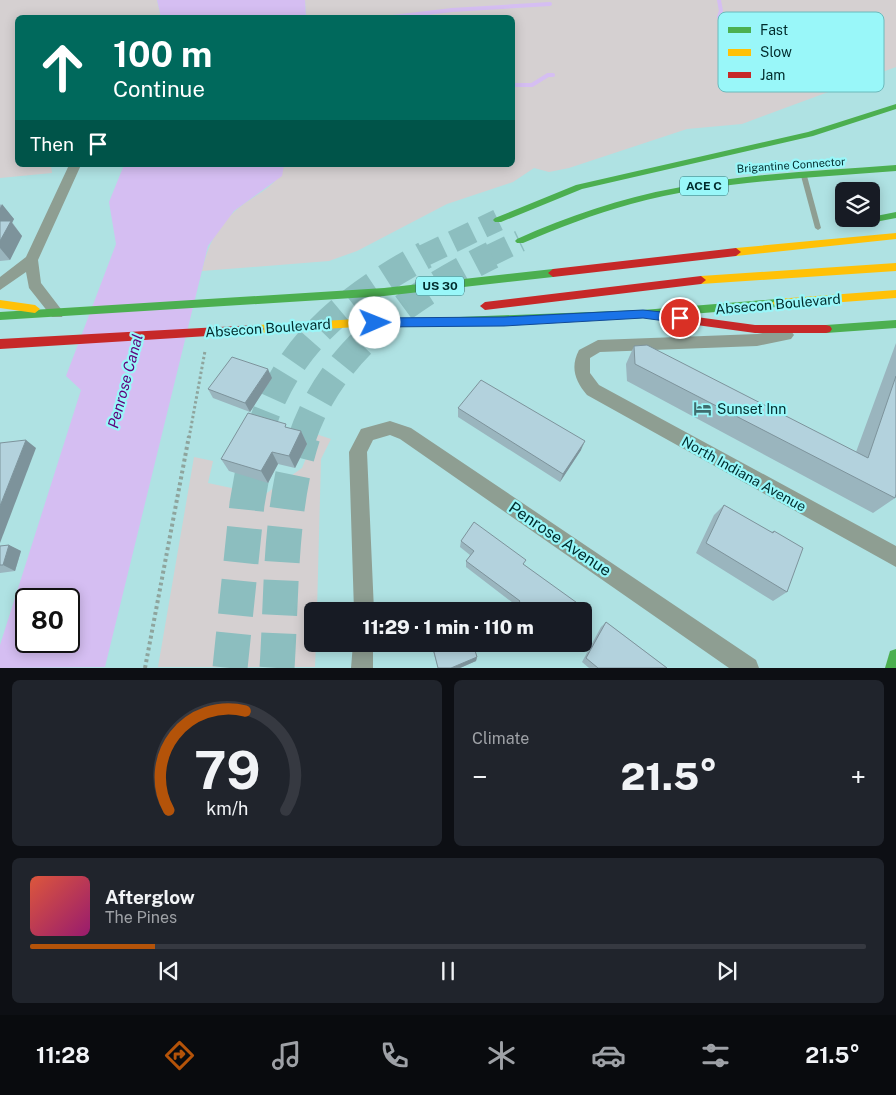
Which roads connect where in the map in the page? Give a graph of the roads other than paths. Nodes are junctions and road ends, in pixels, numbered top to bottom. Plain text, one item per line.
1 (896, 106) edge
2 (896, 161) edge
3 (74, 167) edge
4 (723, 171) dead end
5 (692, 173) dead end
6 (804, 176) junction
7 (540, 202) junction
8 (896, 215) edge
9 (498, 220) tunnel mouth
10 (822, 227) joint
11 (896, 236) edge
12 (520, 240) tunnel mouth
13 (741, 240) dead end
14 (31, 260) junction
15 (641, 262) junction
16 (896, 267) edge
17 (0, 285) edge
18 (896, 294) edge
19 (0, 304) edge
20 (58, 313) junction
21 (643, 314) junction
22 (0, 316) edge
23 (357, 323) junction
24 (896, 324) edge
25 (809, 330) junction
26 (1, 346) edge
27 (593, 390) joint
28 (896, 557) edge
29 (364, 602) edge
30 (363, 652) edge
31 (896, 657) edge
32 (362, 668) edge
33 (748, 668) edge
34 (894, 668) edge

1 - 7 main road, ACE C
2 - 4 main road, Brigantine Connector
2 - 6 main road, ACE C
3 - 14 street
5 - 7 main road
6 - 10 lane
6 - 12 main road, ACE C
7 - 9 main road, ACE C
8 - 10 main road
11 - 15 main road, Absecon Boulevard / US 30
13 - 15 main road
14 - 17 street
14 - 20 street
15 - 20 main road, Absecon Boulevard / US 30
16 - 23 main road
18 - 21 main road, Absecon Boulevard
19 - 20 main road, Absecon Boulevard
20 - 22 main road, Absecon Boulevard / US 30
21 - 23 main road, Absecon Boulevard
21 - 25 main road
23 - 26 main road, Absecon Boulevard
24 - 25 main road, Absecon Boulevard
25 - 27 street, Absecon Boulevard
27 - 28 street, North Indiana Avenue
29 - 33 street, Penrose Avenue
30 - 32 street
31 - 34 main road

